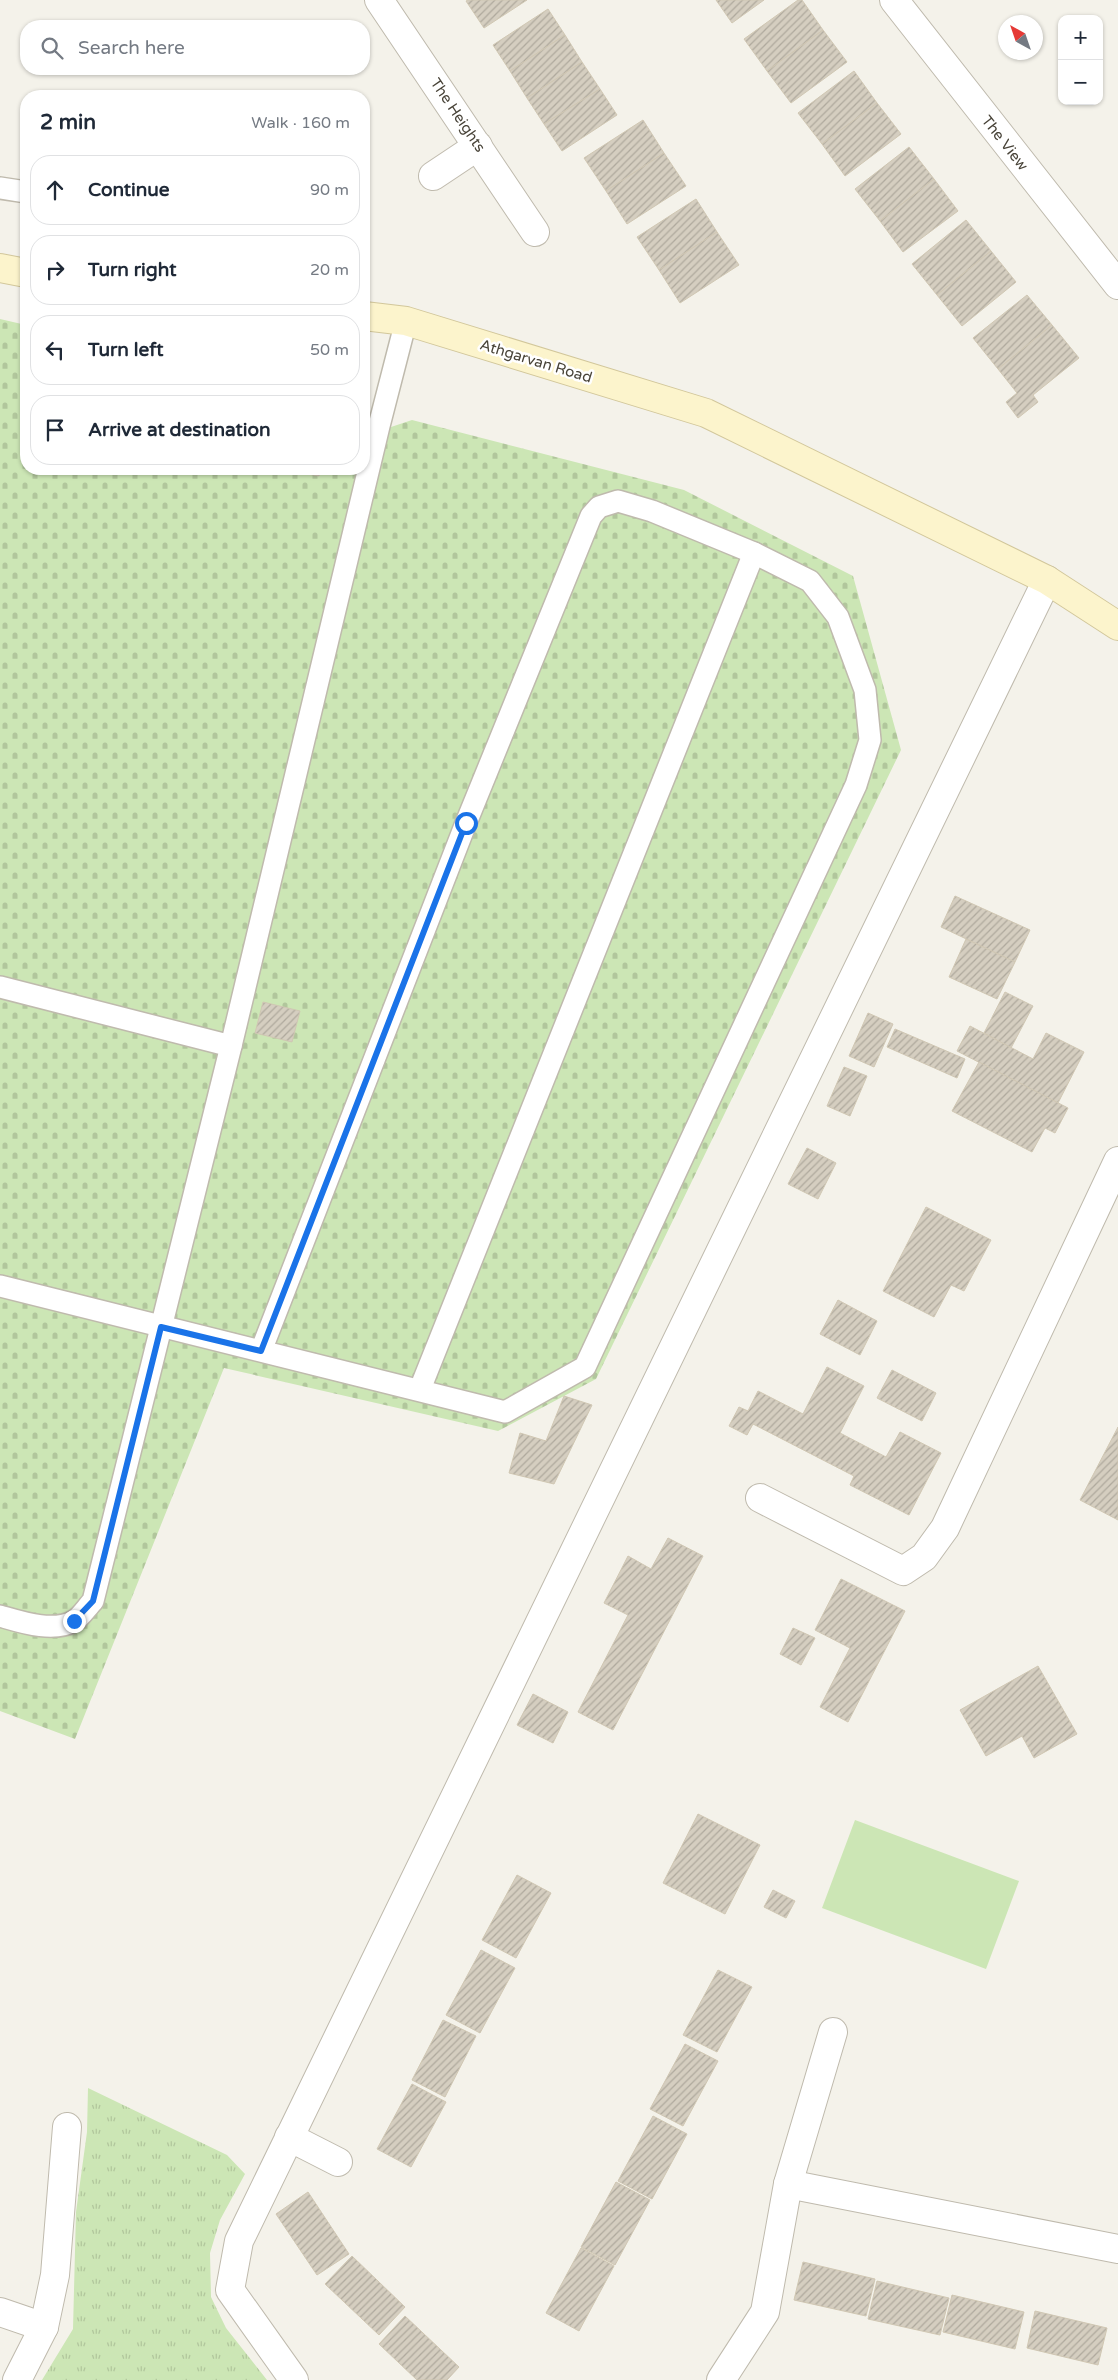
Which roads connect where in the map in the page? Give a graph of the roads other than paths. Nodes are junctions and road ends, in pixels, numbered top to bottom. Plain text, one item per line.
1 (379, 0) edge
2 (894, 0) edge
3 (478, 146) junction
4 (433, 176) dead end
5 (0, 188) edge
6 (20, 191) edge
7 (534, 232) dead end
8 (0, 268) edge
9 (20, 272) edge
10 (1118, 285) edge
11 (370, 317) edge
12 (406, 321) junction
13 (370, 460) edge
14 (366, 475) edge
15 (754, 553) junction
16 (1047, 580) junction
17 (1118, 626) edge
18 (0, 987) edge
19 (231, 1046) junction
20 (1118, 1161) edge
21 (0, 1286) edge
22 (161, 1327) junction
23 (261, 1351) junction
24 (420, 1389) junction
25 (760, 1498) dead end
26 (0, 1616) edge
27 (833, 2032) dead end
28 (67, 2127) dead end
29 (289, 2137) junction
30 (338, 2162) dead end
31 (788, 2184) junction
32 (1118, 2249) edge
33 (0, 2312) edge
34 (44, 2327) junction
35 (17, 2380) edge
36 (294, 2380) edge
37 (721, 2380) edge

1 - 3 street, The Heights
2 - 10 street, The View
3 - 4 street
3 - 7 street, The Heights
5 - 6 lane
8 - 9 main road
11 - 12 main road, Athgarvan Road
12 - 13 lane
12 - 16 main road, Athgarvan Road
14 - 19 lane
15 - 23 lane
15 - 24 lane
15 - 24 lane
16 - 17 main road, Athgarvan Road
16 - 29 street
18 - 19 lane
19 - 22 lane
20 - 25 street
21 - 22 lane
22 - 23 lane
22 - 26 lane
23 - 24 lane
27 - 31 street
28 - 34 street
29 - 30 street
29 - 36 street
31 - 32 street
31 - 37 street
33 - 34 street
34 - 35 street

